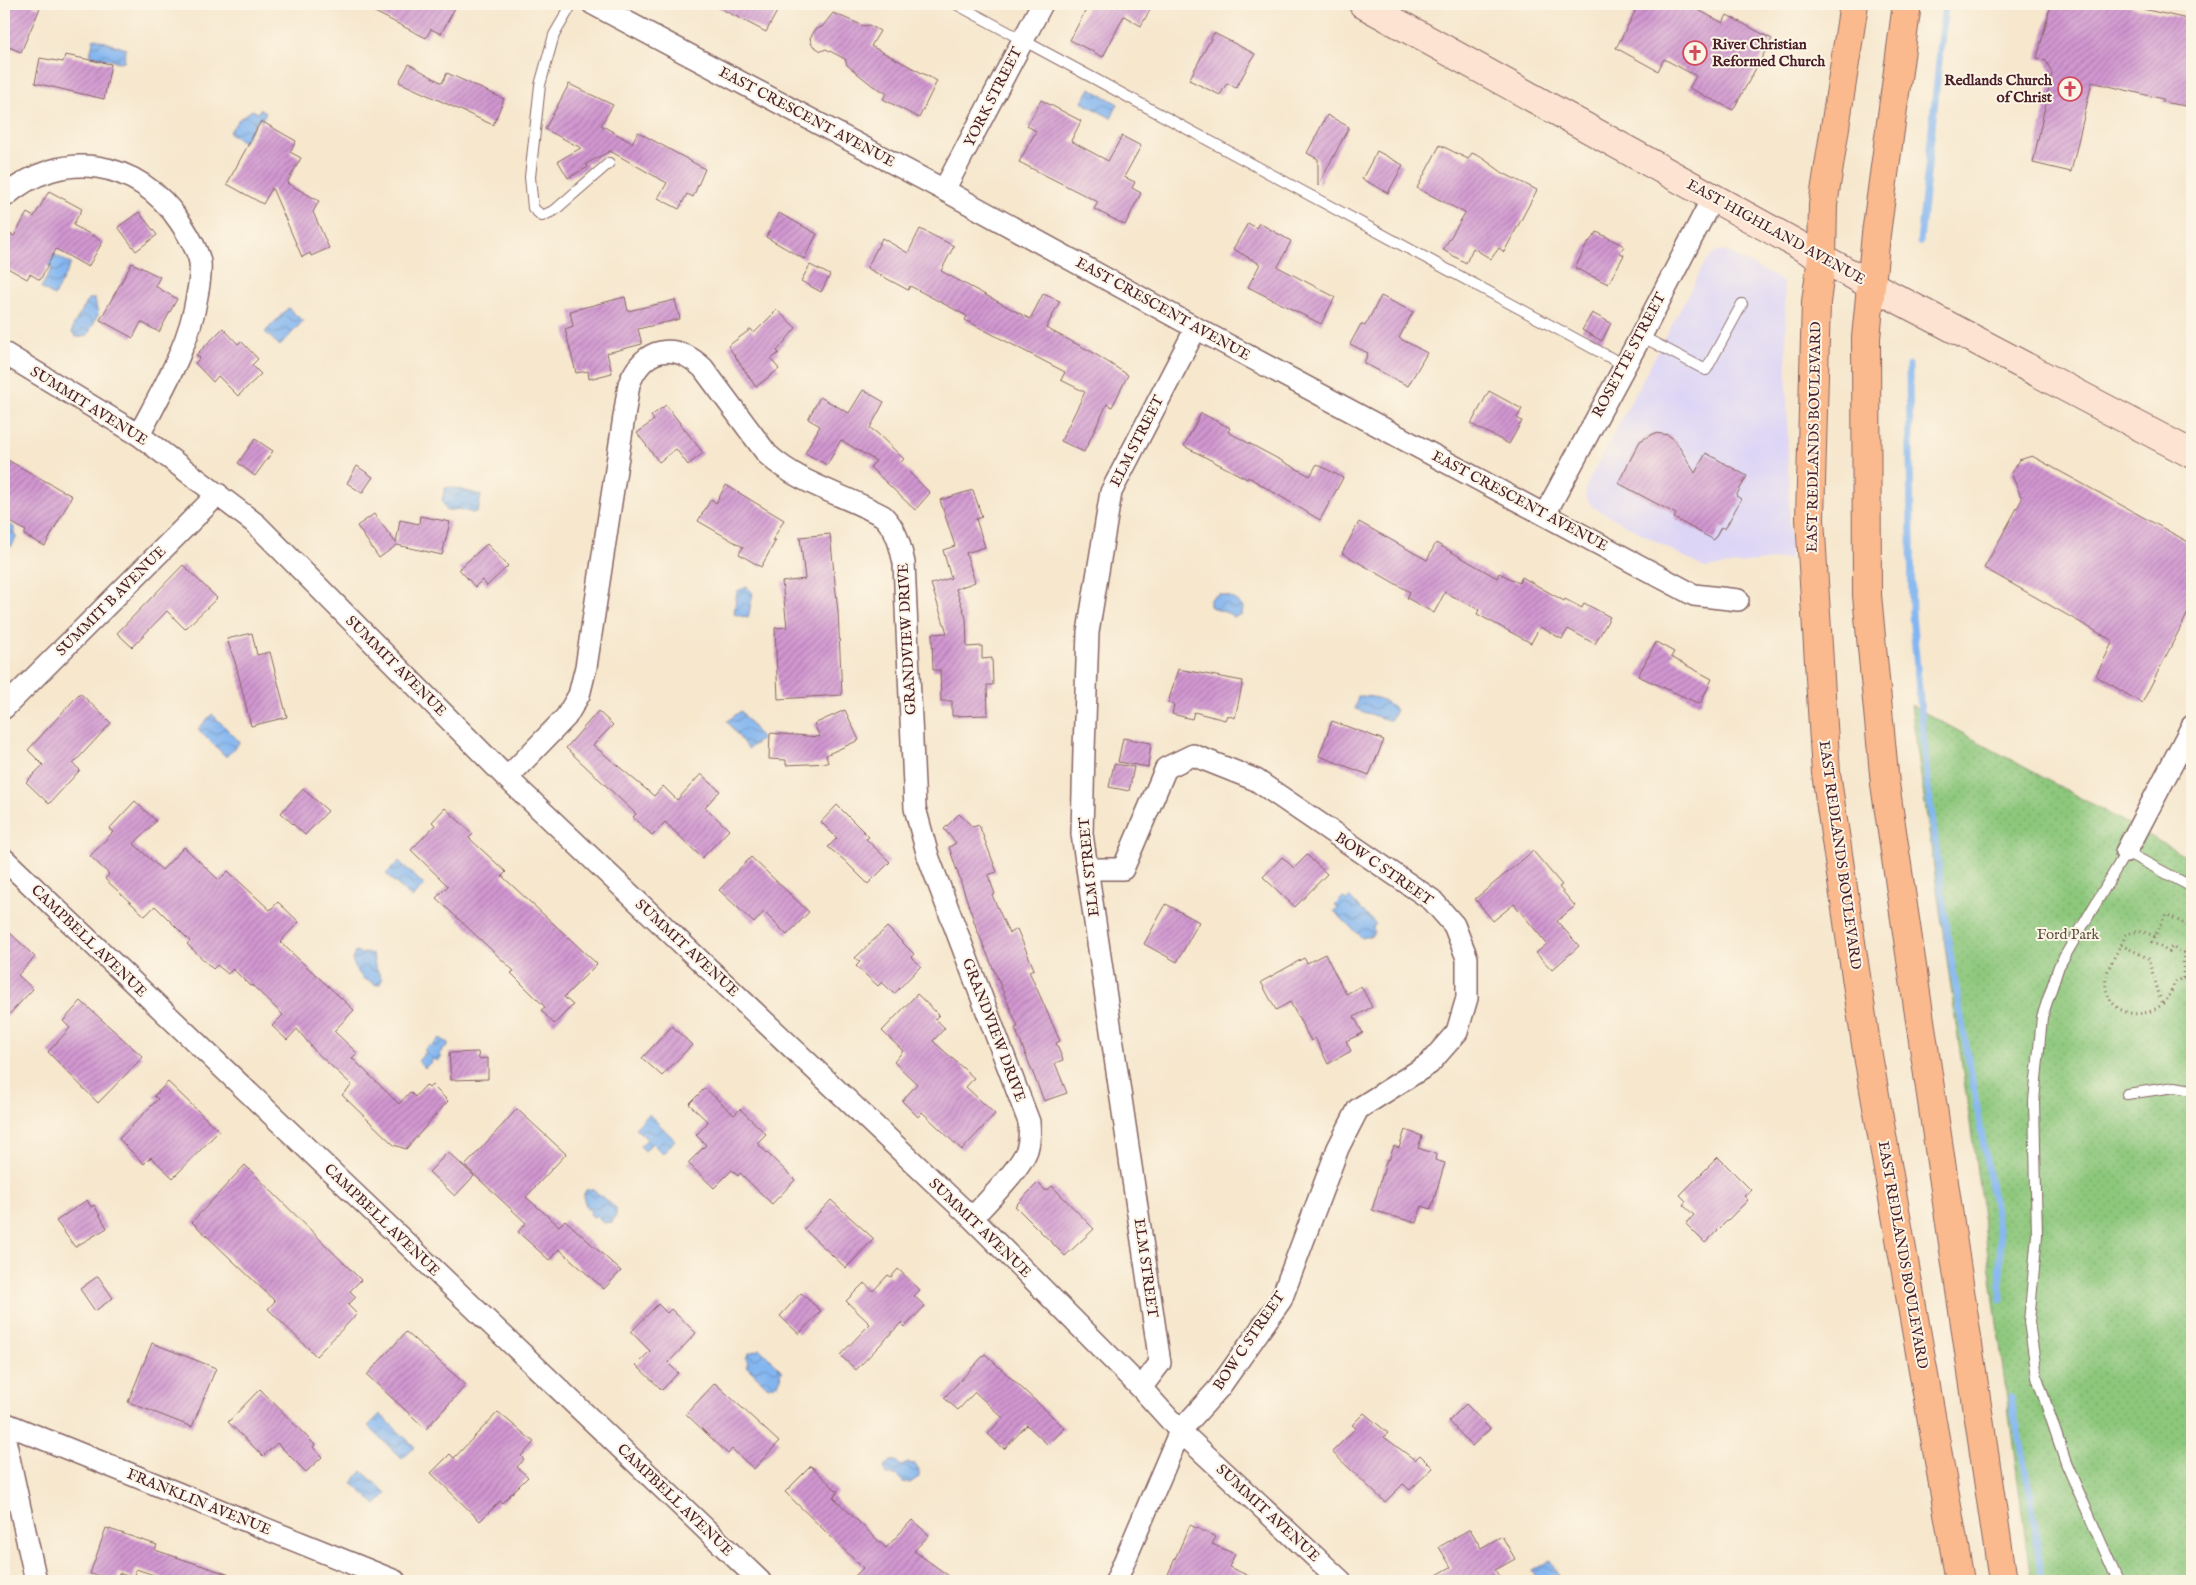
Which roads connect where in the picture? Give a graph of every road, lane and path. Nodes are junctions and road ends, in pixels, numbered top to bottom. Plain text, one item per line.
1 (572, 4) edge
2 (594, 4) edge
3 (956, 4) edge
4 (1042, 4) edge
5 (1364, 4) edge
6 (1854, 4) edge
7 (1906, 4) edge
8 (1023, 39) junction
9 (609, 163) dead end
10 (944, 190) junction
11 (4, 197) edge
12 (1713, 197) junction
13 (1822, 257) junction
14 (1871, 285) junction
15 (1742, 304) dead end
16 (1196, 328) junction
17 (1641, 336) junction
18 (4, 353) edge
19 (1624, 365) junction
20 (139, 435) junction
21 (2192, 454) edge
22 (218, 494) junction
23 (1545, 514) junction
24 (1738, 600) dead end
25 (4, 708) edge
26 (2192, 726) edge
27 (507, 778) junction
28 (2126, 852) junction
29 (4, 859) edge
30 (1087, 869) junction
31 (2192, 887) edge
32 (2192, 928) edge
33 (2154, 936) junction
34 (2121, 945) junction
35 (2183, 978) junction
36 (2192, 982) edge
37 (2162, 1004) junction
38 (2192, 1090) edge
39 (2127, 1094) dead end
40 (972, 1218) junction
41 (1141, 1388) junction
42 (4, 1423) edge
43 (1180, 1431) junction
44 (4, 1435) edge
45 (36, 1581) edge
46 (395, 1581) edge
47 (760, 1581) edge
48 (1116, 1581) edge
49 (1341, 1581) edge
50 (1960, 1581) edge
51 (2003, 1581) edge
52 (2118, 1581) edge

1 - 9 lane
2 - 10 street, EAST CRESCENT AVENUE
3 - 8 lane
4 - 8 street, YORK STREET
5 - 12 street, EAST HIGHLAND AVENUE
6 - 13 main road, EAST REDLANDS BOULEVARD
7 - 14 main road
8 - 10 street, YORK STREET
8 - 19 lane
10 - 16 street, EAST CRESCENT AVENUE
11 - 20 street
12 - 13 street, EAST HIGHLAND AVENUE
12 - 17 street, ROSETTE STREET
13 - 14 street, EAST HIGHLAND AVENUE
13 - 50 main road, EAST REDLANDS BOULEVARD
14 - 21 street, EAST HIGHLAND AVENUE
14 - 51 main road
15 - 17 lane
16 - 23 street, EAST CRESCENT AVENUE
16 - 30 street, ELM STREET
17 - 19 street, ROSETTE STREET
18 - 20 street, SUMMIT AVENUE
19 - 23 street, ROSETTE STREET
20 - 22 street, SUMMIT AVENUE
22 - 25 street, SUMMIT B AVENUE
22 - 27 street, SUMMIT AVENUE
23 - 24 street, EAST CRESCENT AVENUE
26 - 28 street
27 - 40 street, SUMMIT AVENUE
27 - 40 street, GRANDVIEW DRIVE
28 - 31 lane
28 - 52 lane
29 - 47 street, CAMPBELL AVENUE
30 - 41 street, ELM STREET
30 - 43 street, BOW C STREET
32 - 33 path
33 - 34 path
33 - 35 path
34 - 37 path
34 - 37 path
35 - 36 path
35 - 37 path
38 - 39 lane
40 - 41 street, SUMMIT AVENUE
41 - 43 street, SUMMIT AVENUE
42 - 46 street, FRANKLIN AVENUE
43 - 48 street
43 - 49 street, SUMMIT AVENUE
44 - 45 street

